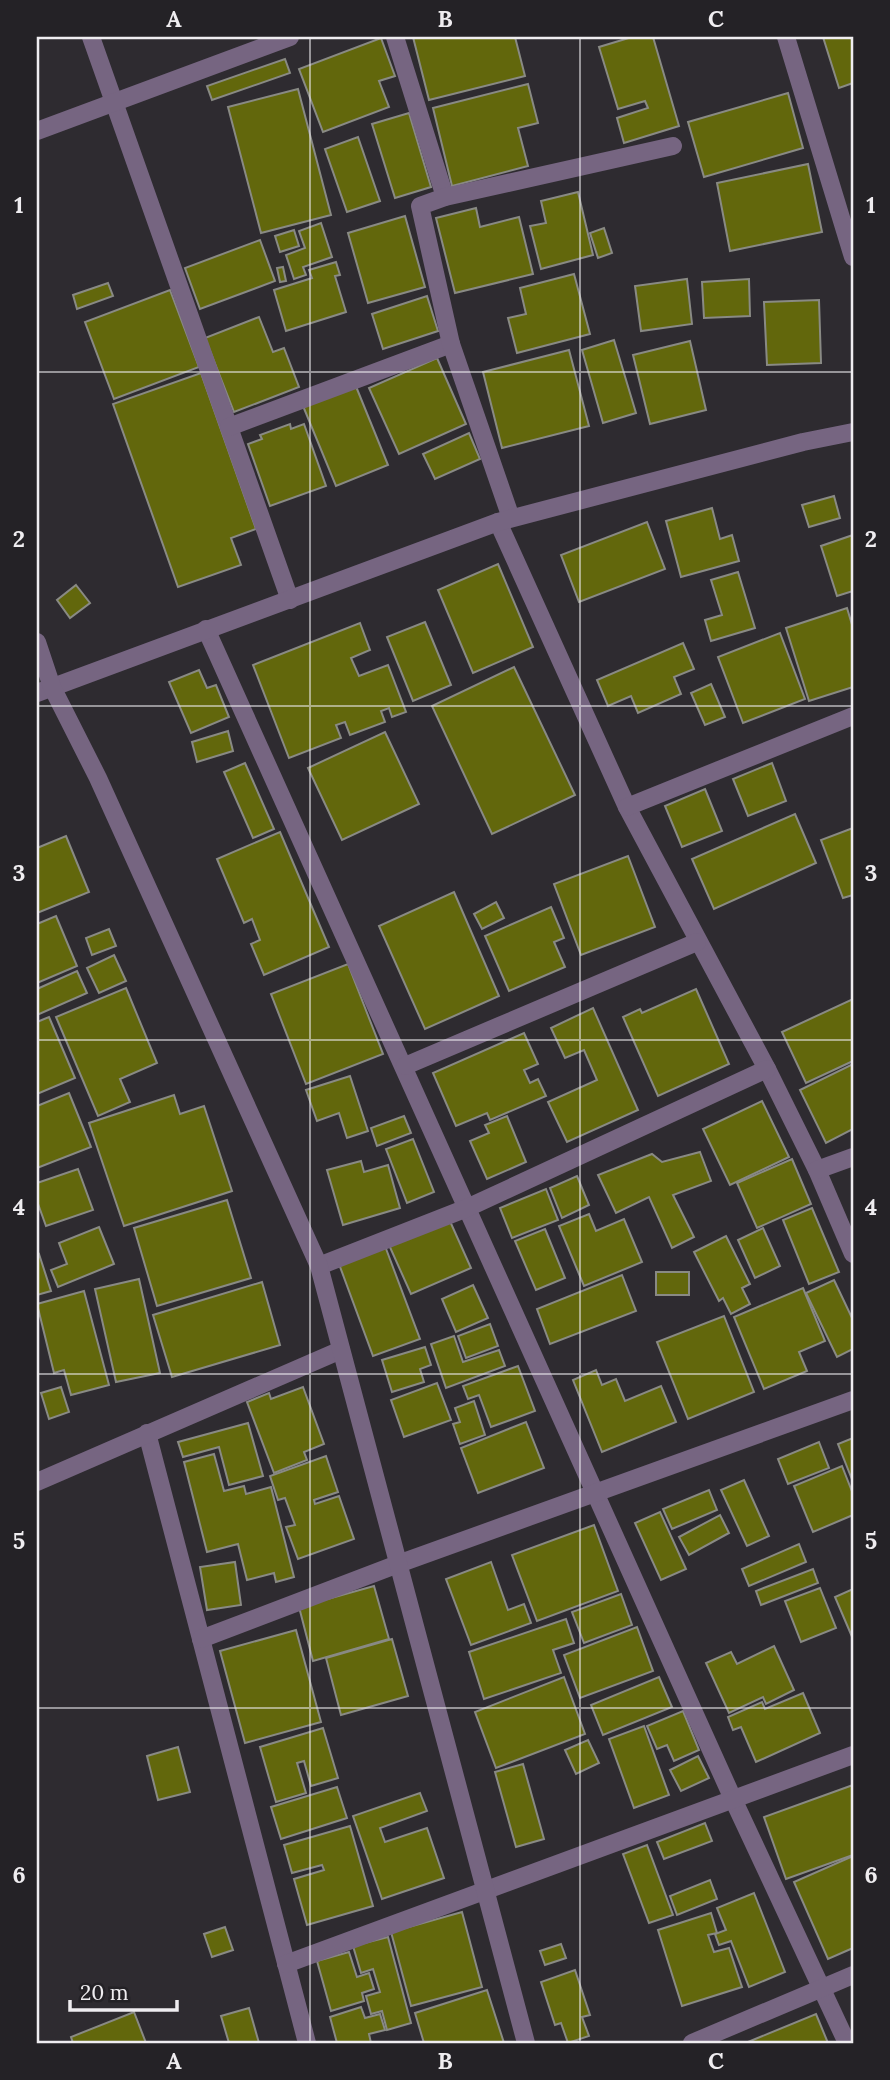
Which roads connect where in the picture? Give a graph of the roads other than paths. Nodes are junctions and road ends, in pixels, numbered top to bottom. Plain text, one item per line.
1 (91, 37) edge
2 (290, 37) edge
3 (395, 37) edge
4 (786, 37) edge
5 (114, 102) junction
6 (37, 131) edge
7 (673, 146) dead end
8 (445, 197) junction
9 (853, 257) edge
10 (451, 344) junction
11 (229, 427) junction
12 (853, 432) edge
13 (504, 520) junction
14 (290, 600) junction
15 (206, 629) junction
16 (37, 642) edge
17 (37, 673) edge
18 (45, 690) edge
19 (853, 716) edge
20 (627, 807) junction
21 (697, 942) junction
22 (405, 1066) junction
23 (767, 1069) junction
24 (853, 1157) edge
25 (817, 1170) junction
26 (467, 1208) junction
27 (853, 1254) edge
28 (319, 1266) junction
29 (341, 1350) junction
30 (853, 1400) edge
31 (147, 1433) junction
32 (37, 1481) edge
33 (596, 1492) junction
34 (398, 1564) junction
35 (201, 1639) junction
36 (853, 1755) edge
37 (733, 1799) junction
38 (485, 1891) junction
39 (286, 1964) junction
40 (853, 1975) edge
41 (822, 1987) junction
42 (307, 2043) edge
43 (526, 2043) edge
44 (692, 2043) edge
45 (847, 2043) edge

1 - 5 street
2 - 5 street
3 - 8 street
4 - 9 street
5 - 6 street
5 - 11 street
7 - 8 street
8 - 10 street
10 - 11 street
10 - 13 street
11 - 14 street
12 - 13 street
13 - 14 street
13 - 20 street
14 - 15 street
15 - 18 street
15 - 22 street
16 - 18 street
17 - 18 street
18 - 28 street
19 - 20 street
20 - 21 street
21 - 22 street
21 - 23 street
22 - 26 street
23 - 25 street
23 - 26 street
24 - 25 street
25 - 27 street
26 - 28 street
26 - 33 street
28 - 29 street
29 - 31 street
29 - 34 street
30 - 33 street
31 - 32 street
31 - 35 street
33 - 34 street
33 - 37 street
34 - 35 street
34 - 38 street
35 - 39 street
36 - 37 street
37 - 38 street
37 - 41 street
38 - 39 street
38 - 43 street
39 - 42 street
40 - 41 street
41 - 44 street
41 - 45 street

